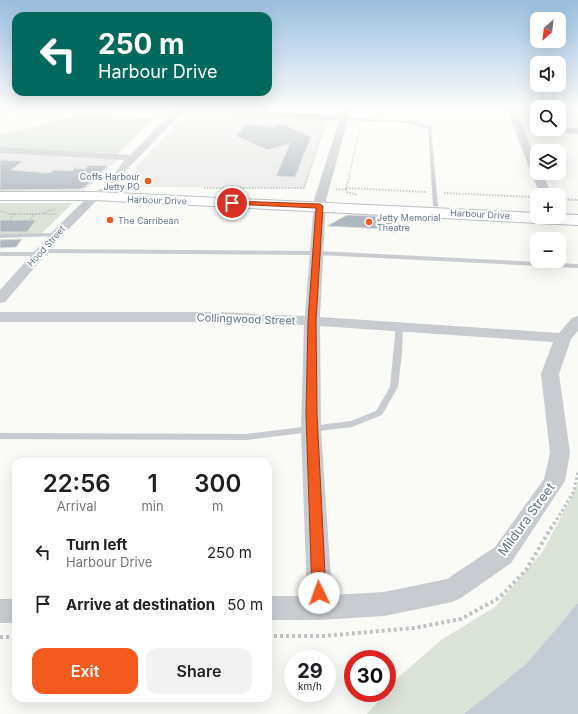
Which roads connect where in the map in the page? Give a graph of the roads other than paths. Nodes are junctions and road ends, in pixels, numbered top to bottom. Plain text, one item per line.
1 (149, 141) edge
2 (337, 141) edge
3 (431, 141) edge
4 (524, 141) edge
5 (0, 150) edge
6 (530, 156) edge
7 (133, 158) junction
8 (0, 196) edge
9 (95, 196) junction
10 (321, 198) junction
11 (436, 206) junction
12 (530, 212) edge
13 (530, 214) edge
14 (578, 214) edge
15 (566, 215) edge
16 (566, 218) edge
17 (578, 220) edge
18 (56, 235) junction
19 (0, 236) edge
20 (40, 252) junction
21 (318, 253) junction
22 (0, 254) edge
23 (578, 266) edge
24 (0, 299) edge
25 (0, 317) edge
26 (312, 321) junction
27 (578, 321) edge
28 (399, 327) junction
29 (563, 338) junction
30 (312, 429) junction
31 (0, 436) edge
32 (272, 608) edge
33 (320, 608) junction
34 (0, 611) edge
35 (12, 611) edge

1 - 7 street, Hood Street
2 - 10 street
3 - 11 lane
4 - 6 street
5 - 7 street
7 - 9 street, Hood Street
8 - 9 street, Harbour Drive
9 - 10 street, Harbour Drive
9 - 18 street, Hood Street
10 - 11 street, Harbour Drive
10 - 13 street, Harbour Drive
10 - 21 street
11 - 12 street, Harbour Drive
14 - 15 street, Harbour Drive
16 - 17 street, Harbour Drive
18 - 19 lane
18 - 20 street, Hood Street
20 - 21 lane
20 - 22 lane
20 - 24 street, Hood Street
21 - 23 lane
21 - 26 street
25 - 26 street, Collingwood Street
26 - 28 street, Collingwood Street
26 - 30 street
27 - 29 street, Mildura Street
28 - 29 street, Collingwood Street
28 - 30 lane
29 - 33 street, Mildura Street
30 - 31 lane
30 - 33 street
32 - 33 street, Mildura Street
34 - 35 street

